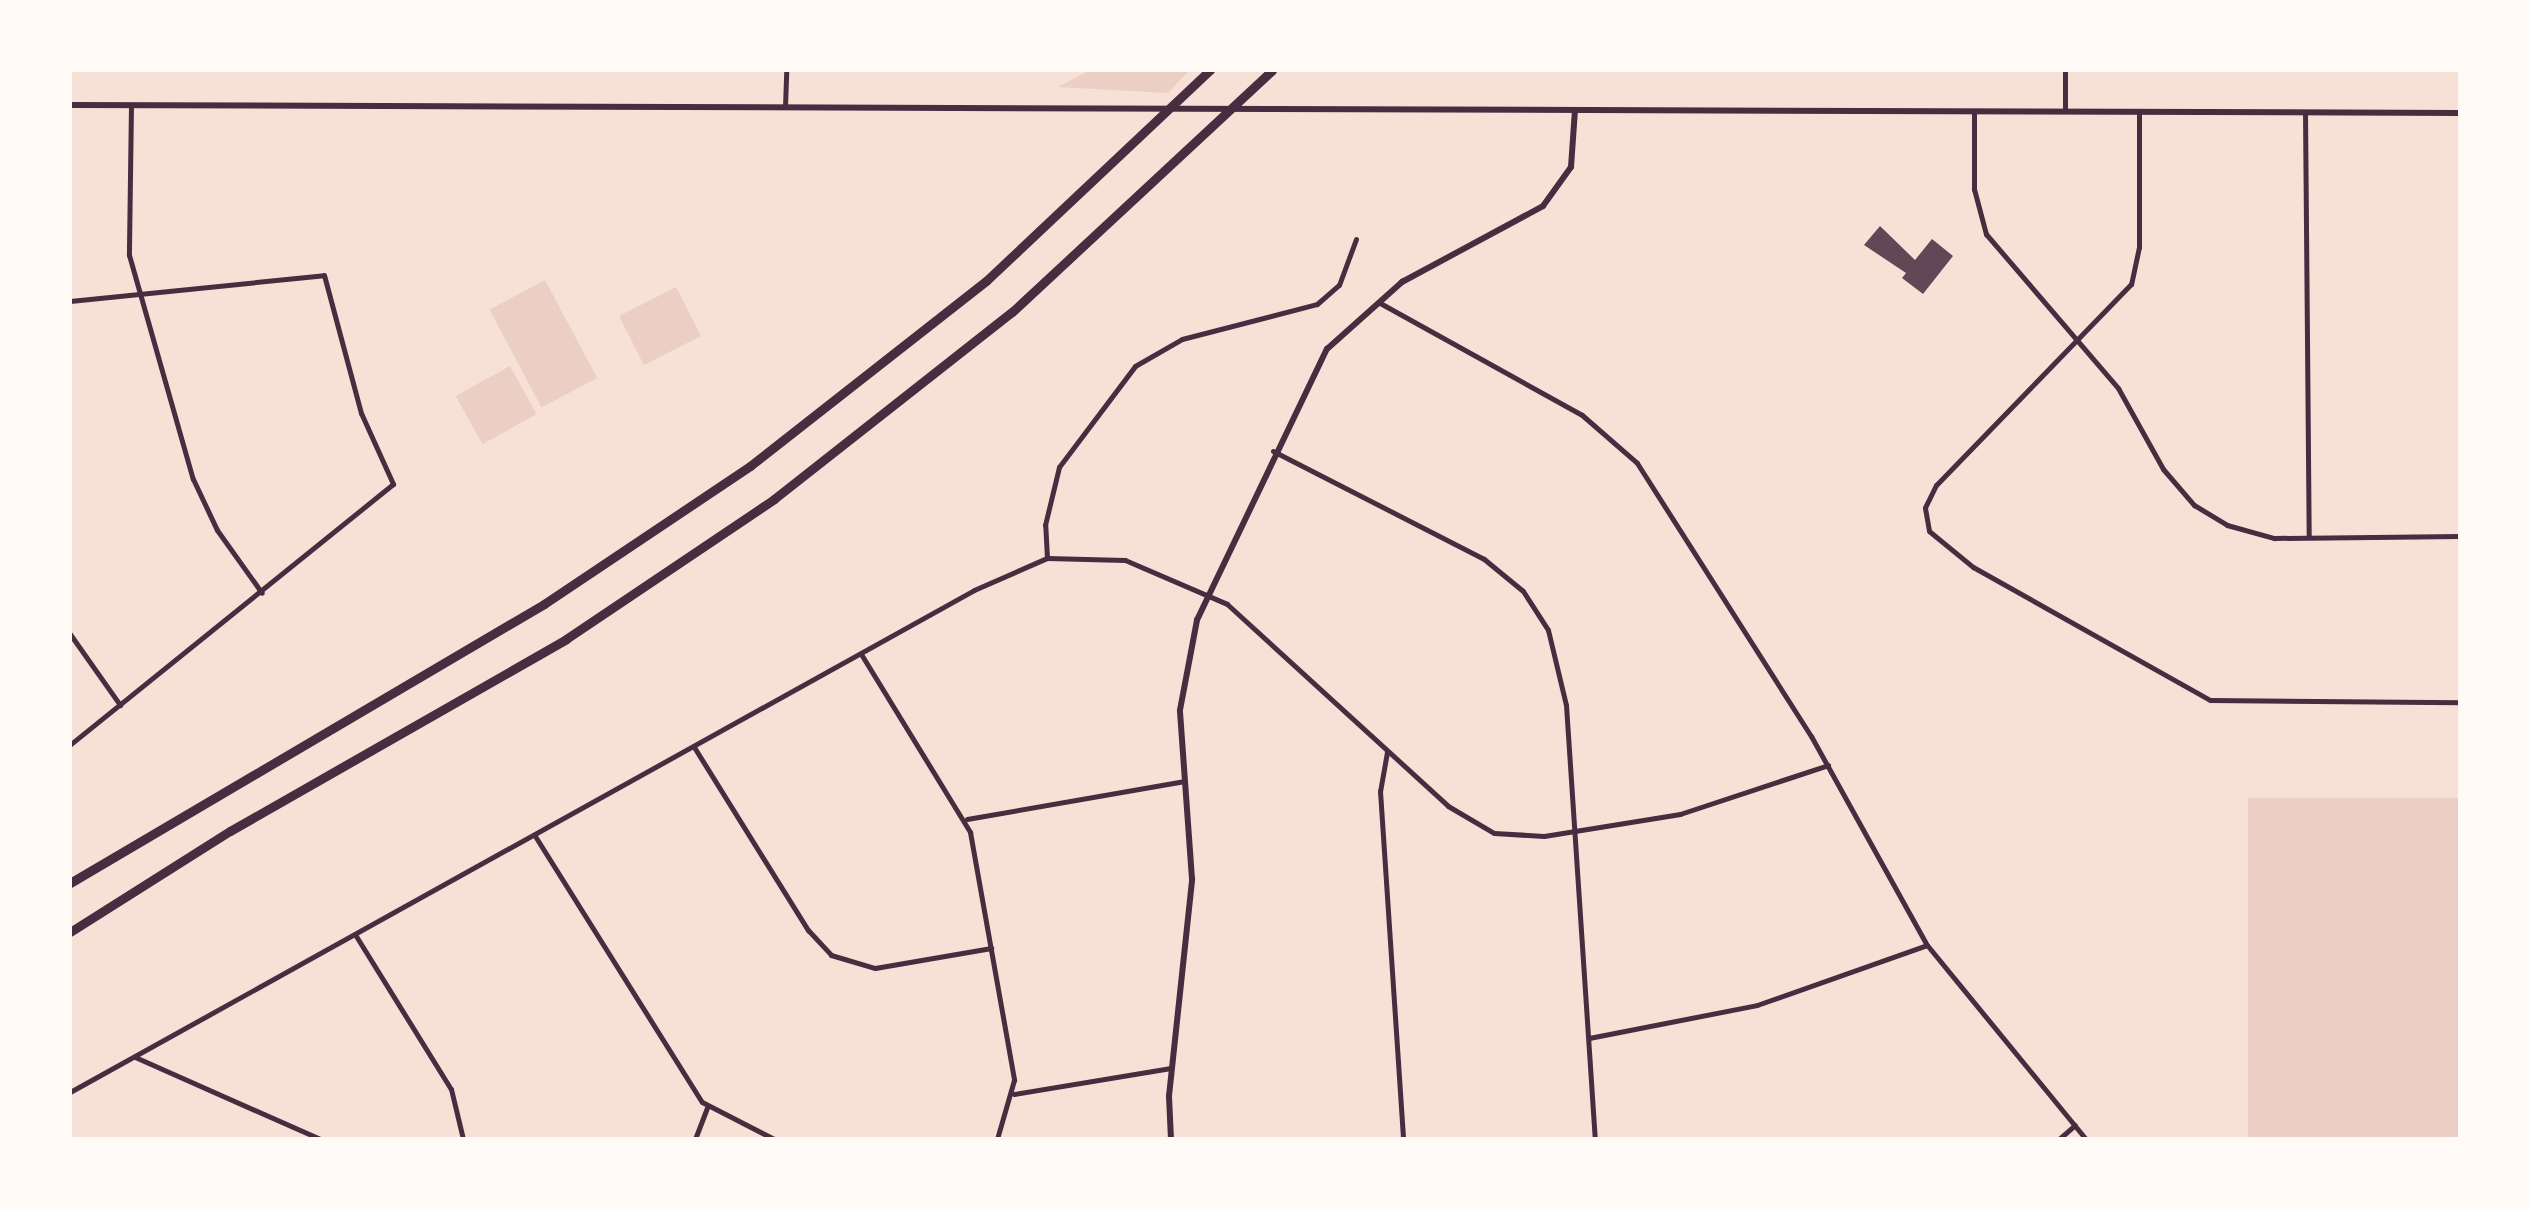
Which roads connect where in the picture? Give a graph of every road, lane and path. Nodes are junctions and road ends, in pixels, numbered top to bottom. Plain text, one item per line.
1 (786, 70) edge
2 (1210, 70) edge
3 (1272, 70) edge
4 (2066, 70) edge
5 (131, 104) junction
6 (70, 105) edge
7 (786, 107) junction
8 (1575, 110) junction
9 (1974, 110) junction
10 (2065, 111) junction
11 (2140, 111) junction
12 (2305, 112) junction
13 (2460, 113) edge
14 (1356, 240) dead end
15 (140, 294) junction
16 (70, 301) edge
17 (1377, 301) junction
18 (2078, 342) junction
19 (1273, 452) junction
20 (2460, 536) edge
21 (2309, 538) junction
22 (1047, 558) junction
23 (262, 594) junction
24 (1206, 597) junction
25 (70, 634) edge
26 (861, 654) junction
27 (2460, 702) edge
28 (120, 705) junction
29 (70, 745) edge
30 (694, 747) junction
31 (1387, 752) junction
32 (1828, 765) junction
33 (1186, 781) junction
34 (965, 819) junction
35 (1575, 832) junction
36 (535, 836) junction
37 (70, 883) edge
38 (70, 932) edge
39 (356, 936) junction
40 (1927, 945) junction
41 (992, 948) junction
42 (1589, 1038) junction
43 (134, 1057) junction
44 (1171, 1068) junction
45 (70, 1092) edge
46 (1014, 1094) junction
47 (707, 1107) junction
48 (2075, 1125) junction
49 (320, 1139) edge
50 (463, 1139) edge
51 (695, 1139) edge
52 (774, 1139) edge
53 (997, 1139) edge
54 (1171, 1139) edge
55 (1402, 1139) edge
56 (1595, 1139) edge
57 (2059, 1139) edge
58 (2086, 1139) edge

1 - 7 street
2 - 37 highway
3 - 38 highway
4 - 10 street
5 - 6 main road
5 - 7 main road
5 - 15 street
7 - 8 main road
8 - 9 main road
8 - 17 main road
9 - 10 main road
9 - 18 street
10 - 11 main road
11 - 12 main road
11 - 18 street
12 - 13 main road
12 - 21 street
14 - 22 street
15 - 16 street
15 - 23 street
15 - 23 street
17 - 19 main road
17 - 32 street
18 - 21 street
18 - 27 street
19 - 24 main road
19 - 35 street
20 - 21 street
22 - 24 street
22 - 26 street
23 - 28 street
24 - 31 street
24 - 33 main road
25 - 28 street
26 - 30 street
26 - 34 street
28 - 29 street
30 - 36 street
30 - 41 street
31 - 35 street
31 - 55 street
32 - 35 street
32 - 40 street
33 - 34 street
33 - 44 main road
34 - 41 street
35 - 42 street
36 - 39 street
36 - 47 street
39 - 43 street
39 - 50 street
40 - 42 street
40 - 48 street
41 - 46 street
42 - 56 street
43 - 45 street
43 - 49 street
44 - 46 street
44 - 54 main road
46 - 53 street
47 - 51 street
47 - 52 street
48 - 57 street
48 - 58 street

